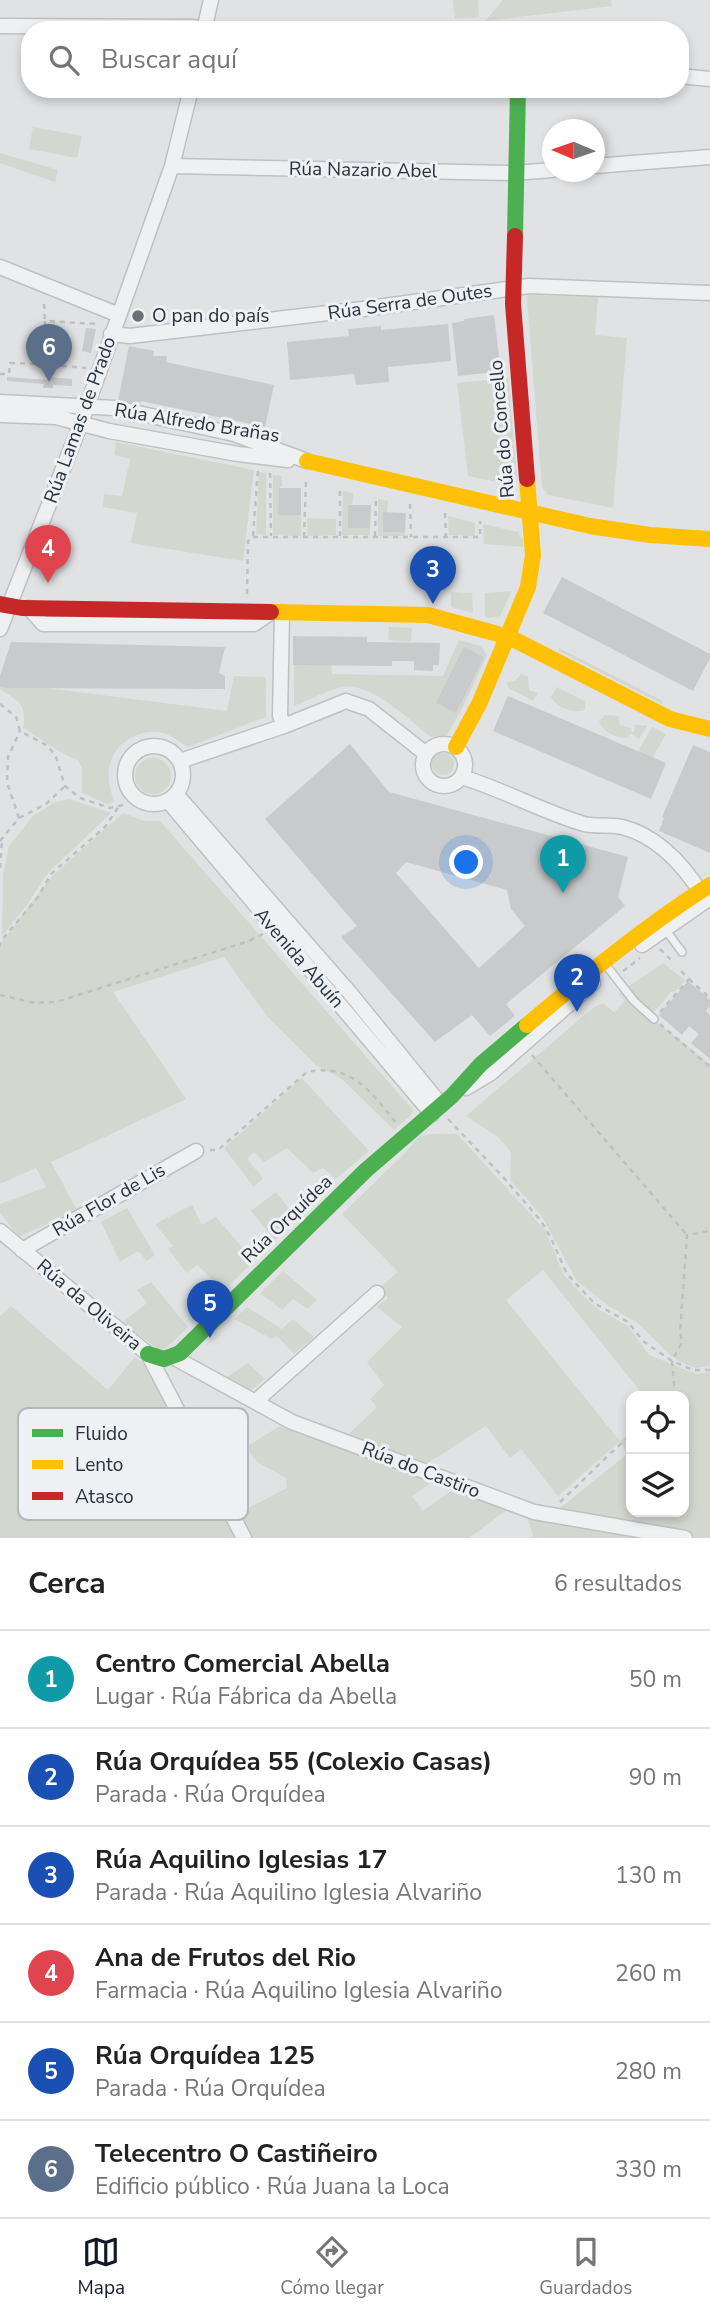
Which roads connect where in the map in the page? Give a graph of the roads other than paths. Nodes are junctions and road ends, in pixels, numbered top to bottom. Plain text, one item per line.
1 (211, 0) edge
2 (206, 21) edge
3 (0, 26) edge
4 (21, 26) edge
5 (689, 77) edge
6 (710, 79) edge
7 (189, 98) edge
8 (517, 98) edge
9 (710, 157) edge
10 (605, 165) edge
11 (172, 166) junction
12 (542, 171) edge
13 (514, 173) junction
14 (0, 267) edge
15 (513, 288) junction
16 (710, 293) edge
17 (119, 315) junction
18 (111, 334) junction
19 (0, 402) edge
20 (87, 407) junction
21 (0, 415) edge
22 (81, 423) junction
23 (307, 461) junction
24 (530, 514) junction
25 (710, 539) edge
26 (4, 605) edge
27 (276, 613) junction
28 (0, 629) edge
29 (509, 637) junction
30 (284, 726) junction
31 (710, 729) edge
32 (456, 747) junction
33 (426, 754) junction
34 (180, 761) junction
35 (462, 777) junction
36 (172, 798) junction
37 (706, 894) edge
38 (665, 929) junction
39 (682, 952) dead end
40 (609, 969) junction
41 (654, 1019) road end
42 (441, 1106) junction
43 (196, 1151) road end
44 (0, 1231) edge
45 (22, 1250) junction
46 (377, 1293) dead end
47 (148, 1354) junction
48 (173, 1357) junction
49 (256, 1401) junction
50 (176, 1408) edge
51 (235, 1520) edge
52 (244, 1538) edge
53 (685, 1538) edge

1 - 2 street
3 - 4 street
5 - 6 street
7 - 11 street, Rúa Lamas de Prado
8 - 13 street, Rúa do Concello
9 - 10 street
11 - 13 street, Rúa Nazario Abel
11 - 17 street, Rúa Lamas de Prado
12 - 13 street, Rúa Nazario Abel
13 - 15 street, Rúa do Concello
14 - 17 street
15 - 16 street, Rúa Serra de Outes
15 - 18 street, Rúa Serra de Outes
15 - 24 street, Rúa do Concello
17 - 18 street, Rúa Lamas de Prado
18 - 20 street, Rúa Lamas de Prado
19 - 20 street, Rúa Alfredo Brañas
20 - 22 street, Rúa Lamas de Prado
20 - 23 street, Rúa Alfredo Brañas
21 - 22 street, Rúa Alfredo Brañas
22 - 23 street, Rúa Alfredo Brañas
22 - 26 street, Rúa Lamas de Prado
23 - 24 street, Rúa Alfredo Brañas
24 - 25 street, Rúa Alfredo Brañas
24 - 29 street, Rúa do Concello
26 - 27 street
26 - 28 street, Rúa Lamas de Prado
27 - 29 street
27 - 30 street
29 - 31 street
29 - 32 street, Rúa do Concello
30 - 33 street
30 - 34 street
32 - 33 street
32 - 35 street
33 - 35 street
34 - 36 street
34 - 36 street
35 - 37 street
36 - 42 street, Avenida Abuín
37 - 38 street, Rúa Orquídea
37 - 42 street, Rúa Orquídea
38 - 39 lane
38 - 40 street, Rúa Orquídea
40 - 41 lane
40 - 42 street, Rúa Orquídea
42 - 48 street, Rúa Orquídea
43 - 45 street, Rúa Flor de Lis
44 - 45 street, Rúa da Oliveira
45 - 47 street, Rúa da Oliveira
46 - 49 street
47 - 48 street
47 - 50 street, Rúa da Oliveira
48 - 49 street, Rúa do Castiro
49 - 53 street, Rúa do Castiro
51 - 52 street, Rúa da Oliveira

